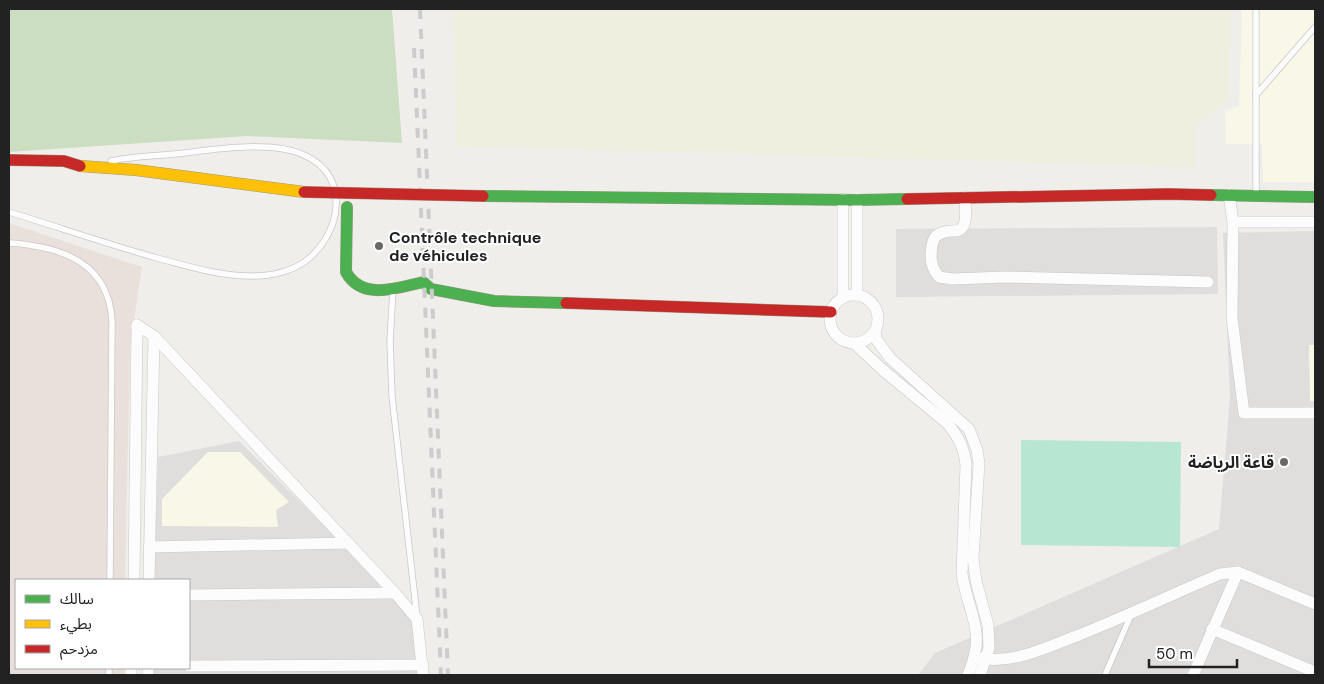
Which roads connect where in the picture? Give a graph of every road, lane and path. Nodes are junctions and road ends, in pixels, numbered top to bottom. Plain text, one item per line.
1 (1256, 9) edge
2 (1315, 27) edge
3 (1256, 95) junction
4 (9, 160) edge
5 (85, 166) junction
6 (9, 170) edge
7 (1229, 195) junction
8 (1256, 196) junction
9 (1315, 197) edge
10 (965, 198) junction
11 (844, 199) junction
12 (857, 200) junction
13 (347, 207) dead end
14 (9, 212) edge
15 (1233, 222) junction
16 (1315, 222) edge
17 (9, 244) edge
18 (1208, 282) dead end
19 (393, 289) junction
20 (857, 295) junction
21 (843, 298) junction
22 (831, 312) junction
23 (875, 330) junction
24 (154, 336) junction
25 (854, 343) junction
26 (1315, 413) edge
27 (135, 494) junction
28 (150, 498) junction
29 (348, 543) junction
30 (149, 547) junction
31 (1238, 572) junction
32 (110, 579) edge
33 (134, 579) edge
34 (149, 579) edge
35 (395, 593) junction
36 (190, 595) edge
37 (1315, 604) edge
38 (1131, 614) junction
39 (418, 619) junction
40 (1212, 629) junction
41 (981, 658) junction
42 (190, 666) edge
43 (423, 670) edge
44 (1315, 672) edge
45 (968, 675) edge
46 (980, 675) edge
47 (1105, 675) edge
48 (1194, 675) edge

1 - 3 lane
2 - 3 lane
3 - 8 lane
4 - 5 main road
5 - 6 main road
5 - 11 main road, bridge
5 - 14 lane
7 - 8 main road
7 - 10 main road
7 - 15 street
8 - 9 main road
10 - 12 main road
10 - 18 street
11 - 12 main road
11 - 21 street
12 - 20 street
13 - 19 main road
15 - 16 street
15 - 26 street
17 - 32 lane
19 - 22 main road
19 - 39 lane
20 - 21 street
20 - 23 street
21 - 22 street
22 - 25 street
23 - 25 street
23 - 41 street
24 - 27 street
24 - 28 street
24 - 29 street
25 - 41 street
27 - 28 street
27 - 33 street
28 - 30 street
29 - 30 street
29 - 35 street
30 - 34 street
31 - 37 street
31 - 38 street
31 - 40 street
35 - 36 street
35 - 39 street
38 - 41 street
38 - 47 lane
39 - 43 street
40 - 44 street
40 - 48 street
41 - 45 street
41 - 46 street
42 - 43 street

